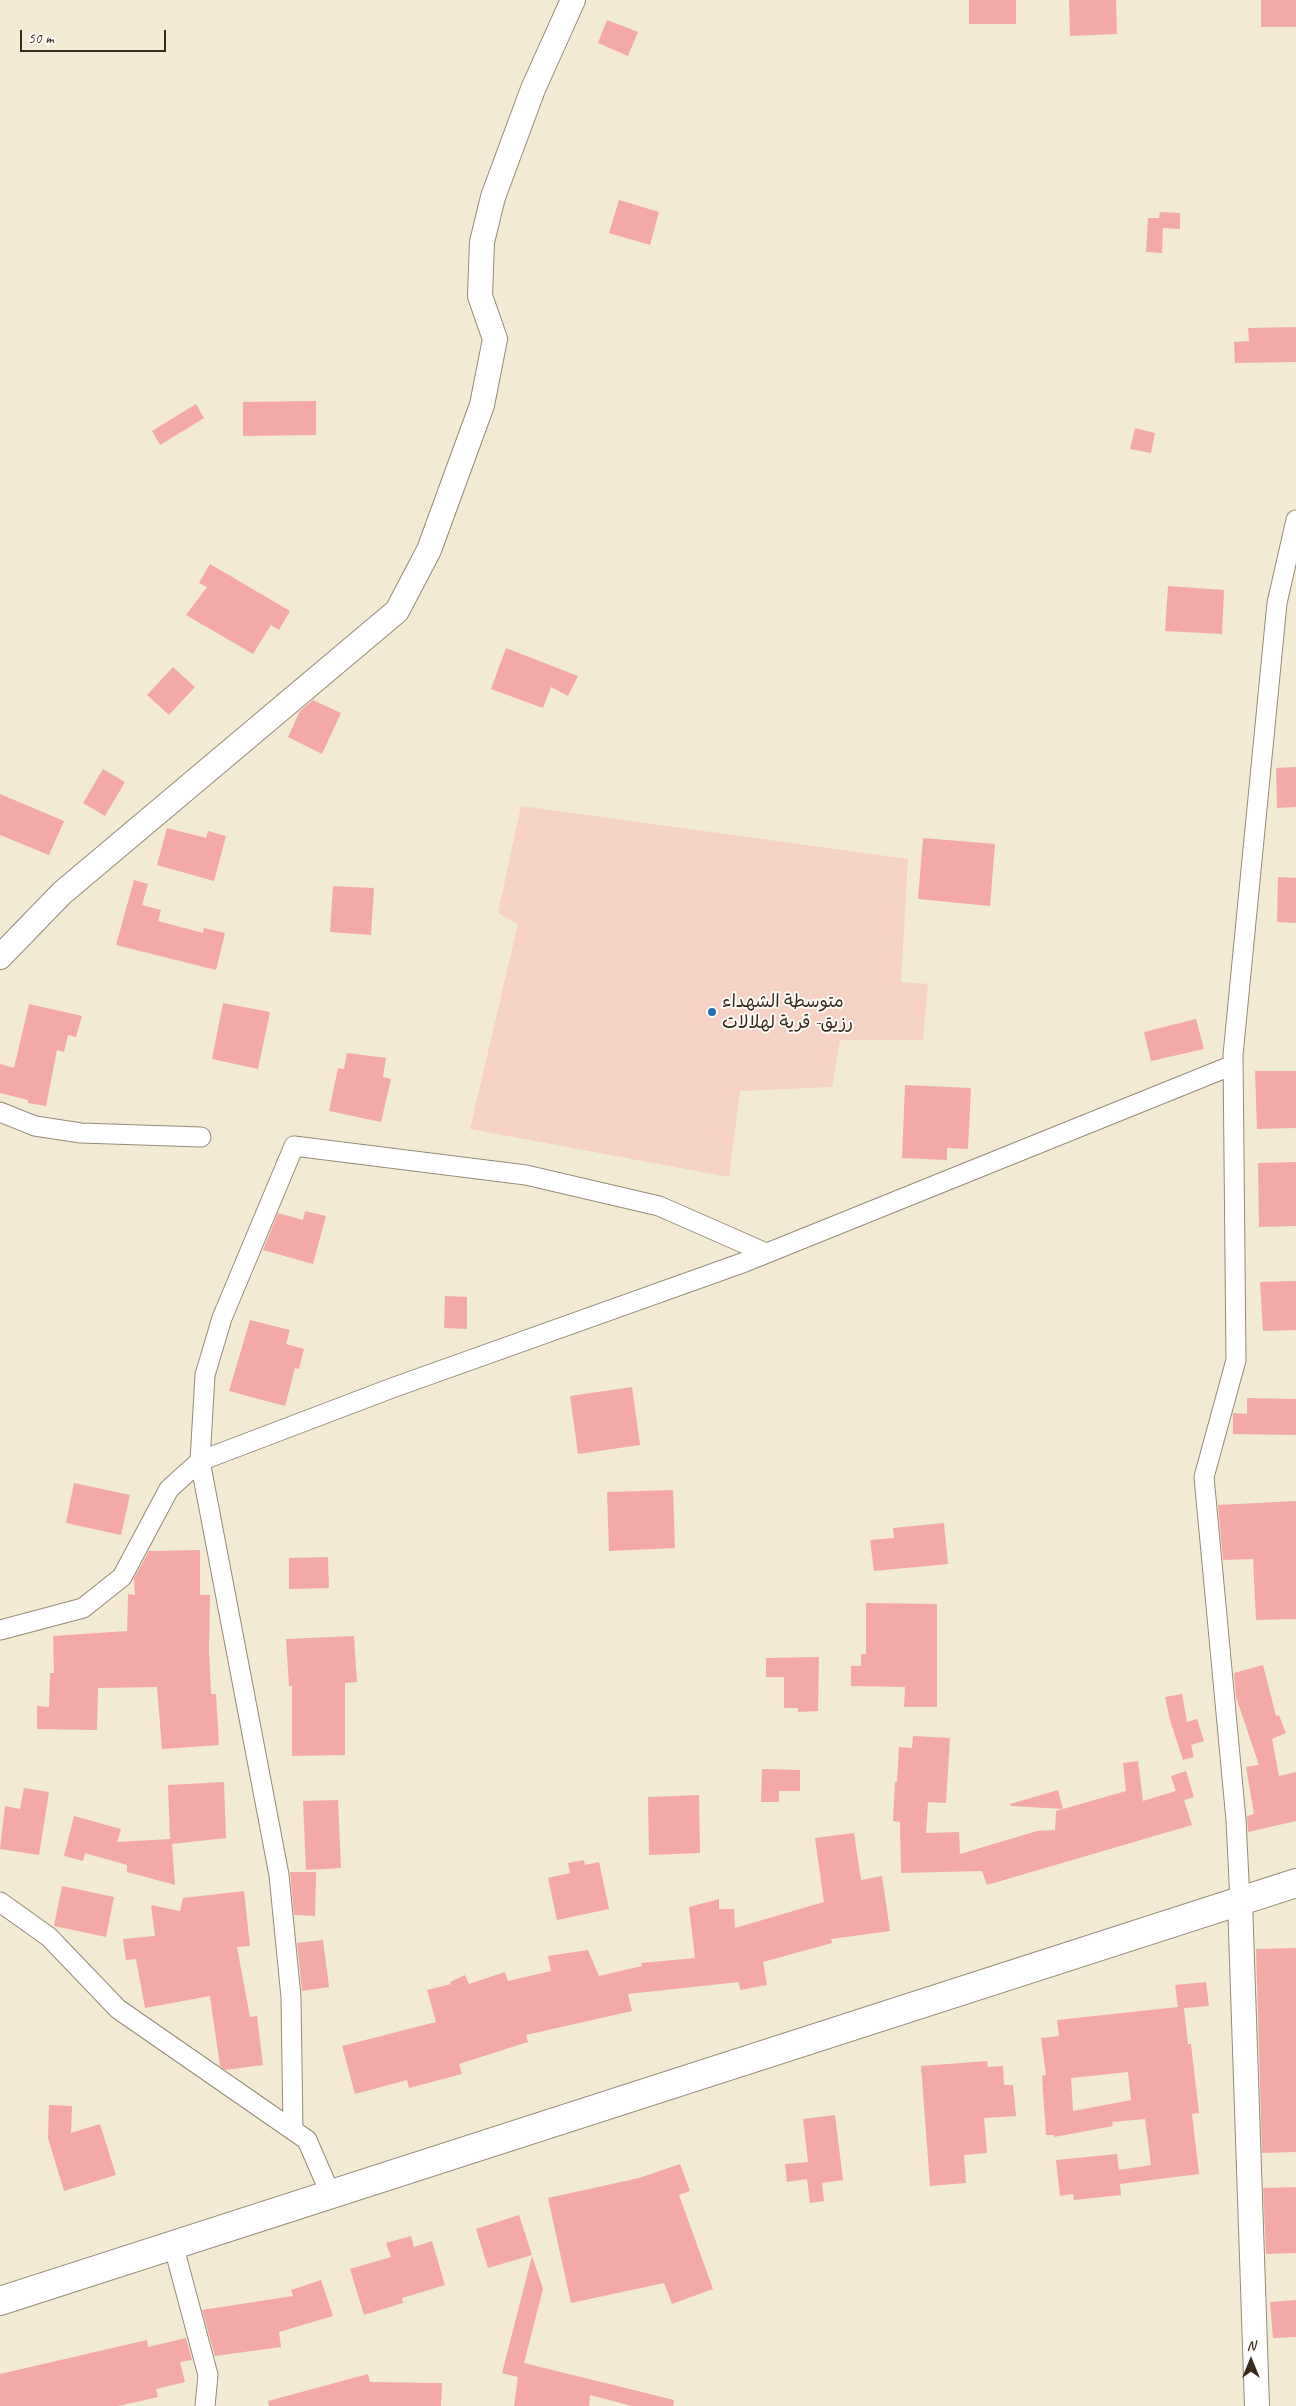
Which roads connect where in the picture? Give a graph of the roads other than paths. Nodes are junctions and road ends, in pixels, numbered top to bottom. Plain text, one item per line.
1 (573, 0) edge
2 (1296, 520) edge
3 (0, 958) edge
4 (1233, 1065) junction
5 (0, 1112) edge
6 (201, 1137) dead end
7 (766, 1253) junction
8 (200, 1461) junction
9 (0, 1630) edge
10 (1296, 1882) edge
11 (1240, 1901) junction
12 (0, 1902) edge
13 (293, 2130) junction
14 (330, 2193) junction
15 (173, 2244) junction
16 (0, 2301) edge
17 (206, 2406) edge
18 (1257, 2406) edge

1 - 3 street
2 - 4 street
4 - 7 street
4 - 11 street
5 - 6 street
7 - 8 street
7 - 8 street
8 - 9 street
8 - 13 street
10 - 11 main road
11 - 14 main road
11 - 18 street
12 - 13 street
13 - 14 street
14 - 15 main road
15 - 16 main road
15 - 17 street

